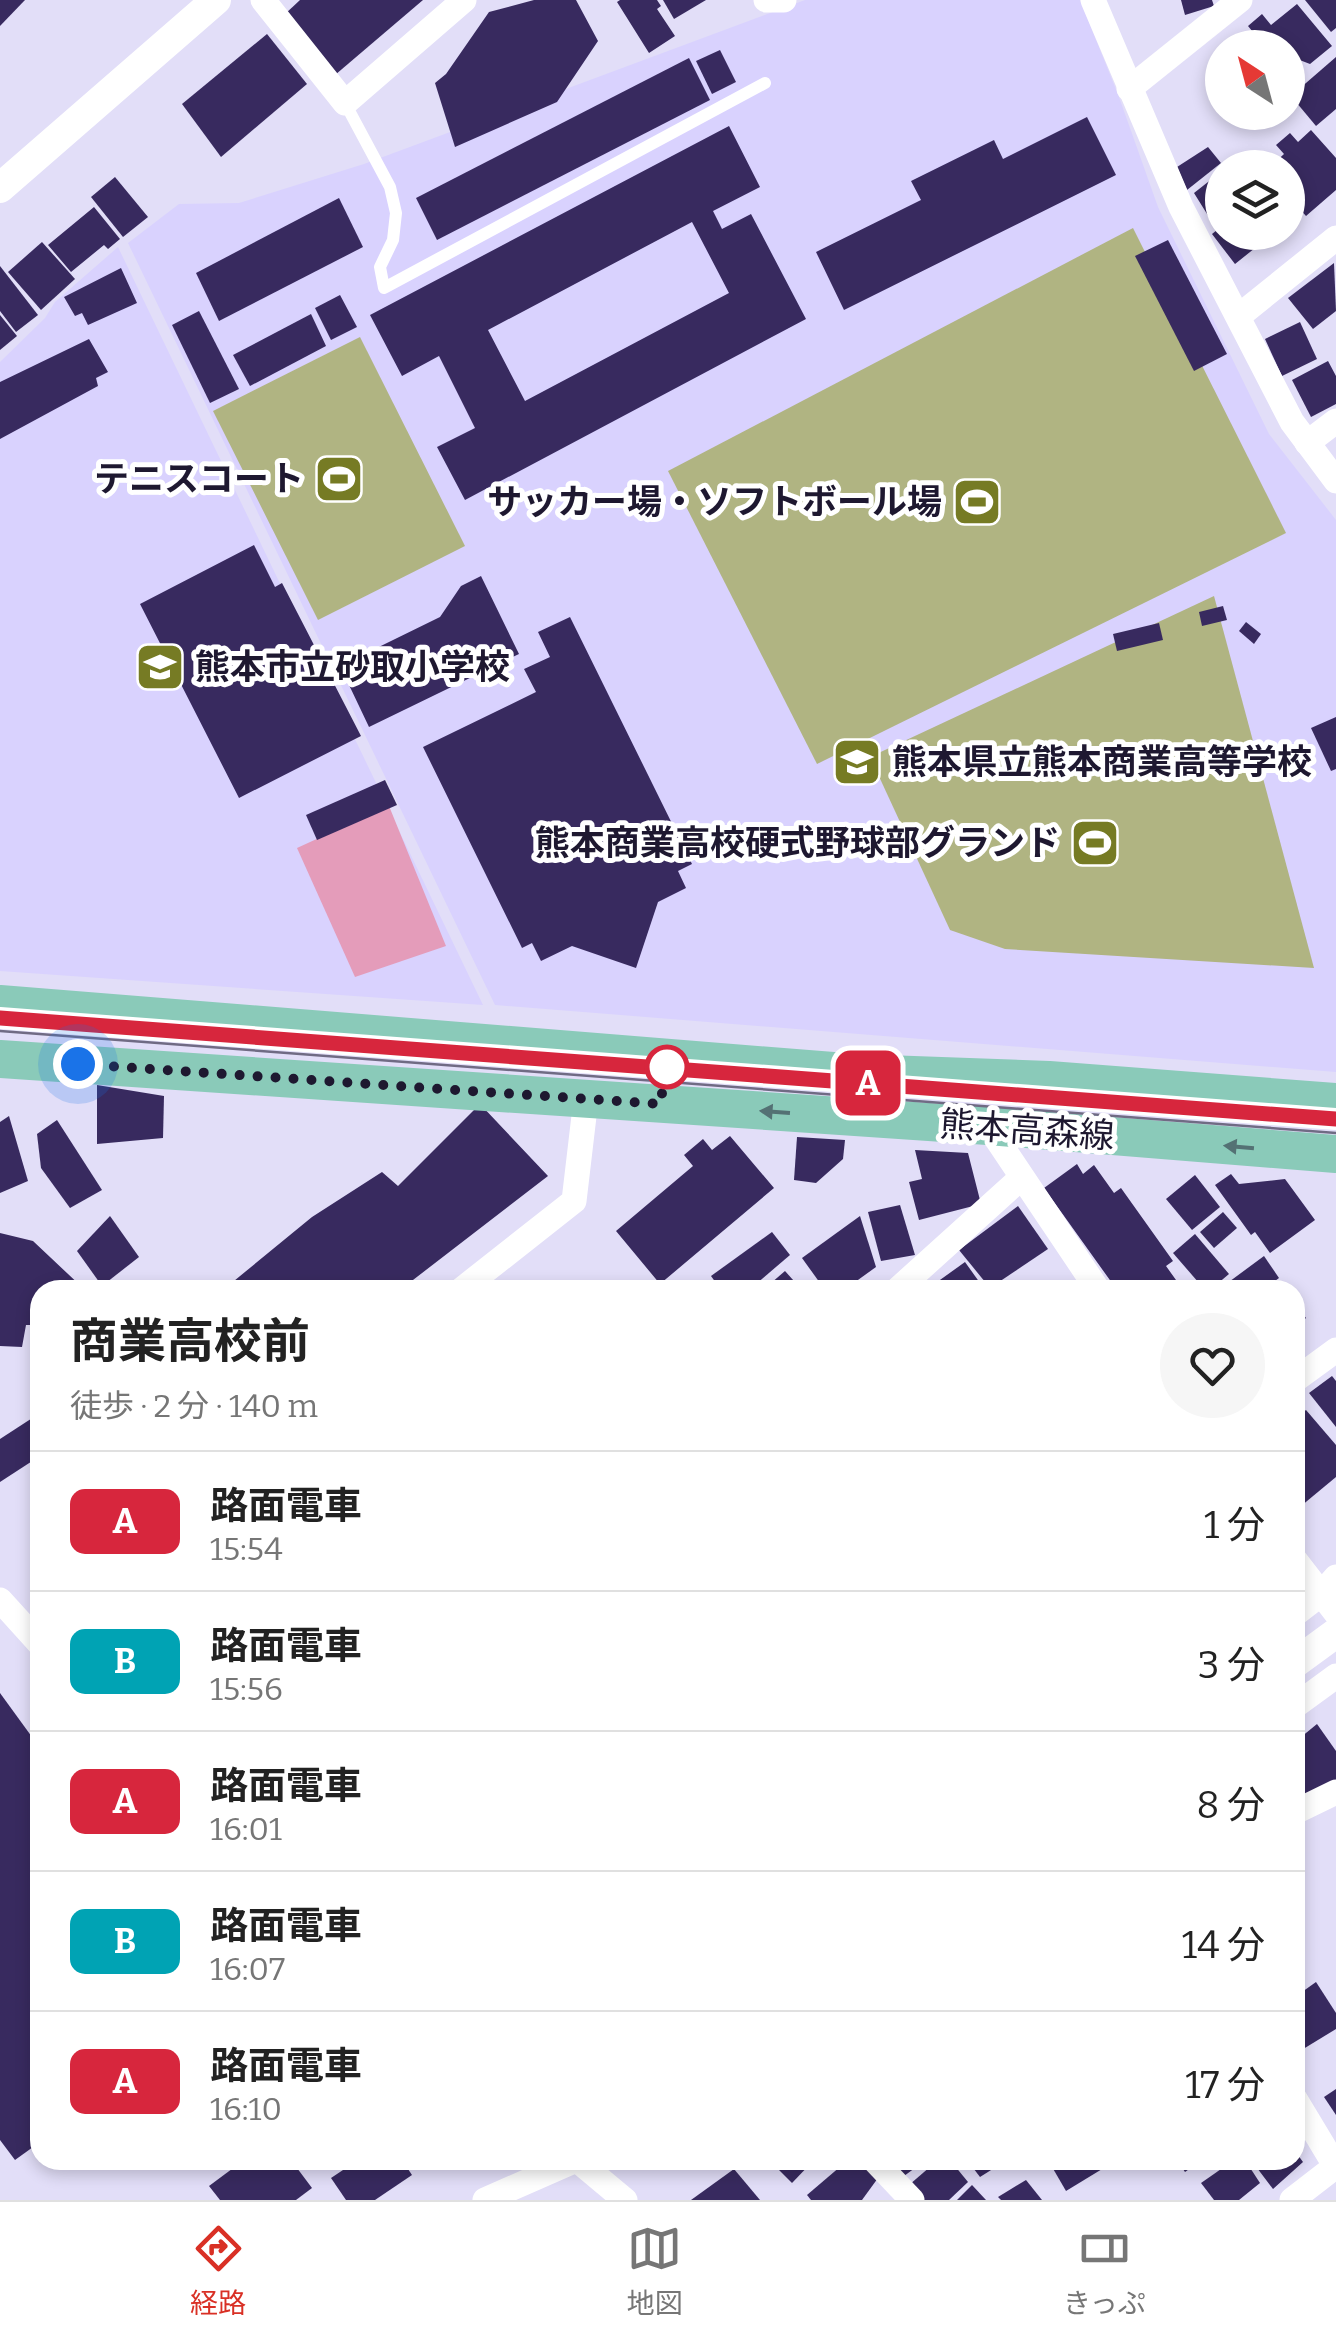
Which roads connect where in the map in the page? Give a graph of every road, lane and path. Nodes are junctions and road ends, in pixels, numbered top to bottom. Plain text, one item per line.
1 (216, 0) edge
2 (263, 0) edge
3 (464, 0) edge
4 (766, 0) edge
5 (784, 0) edge
6 (1092, 0) edge
7 (1240, 0) edge
8 (765, 83) dead end
9 (1129, 89) junction
10 (345, 102) junction
11 (1, 186) edge
12 (1336, 238) edge
13 (1239, 316) junction
14 (1336, 421) edge
15 (1307, 442) junction
16 (1336, 481) edge
17 (0, 1004) edge
18 (0, 1059) edge
19 (586, 1099) junction
20 (1336, 1102) edge
21 (988, 1126) junction
22 (1336, 1154) edge
23 (1021, 1178) junction
24 (473, 1280) edge
25 (907, 1280) edge
26 (1091, 1280) edge
27 (1336, 1350) edge
28 (1305, 1373) edge
29 (1305, 1570) edge
30 (1331, 1595) edge
31 (0, 1600) edge
32 (1305, 1609) edge
33 (30, 1633) edge
34 (1336, 1633) edge
35 (1305, 1656) edge
36 (1336, 1676) edge
37 (1305, 1699) edge
38 (1336, 1792) edge
39 (1305, 1807) edge
40 (1305, 2115) edge
41 (1336, 2166) edge
42 (554, 2170) edge
43 (589, 2170) edge
44 (884, 2170) edge
45 (485, 2200) edge
46 (625, 2200) edge
47 (912, 2200) edge
48 (1292, 2200) edge

1 - 11 street
2 - 10 street
3 - 10 street
4 - 5 street
6 - 9 street
7 - 9 street
8 - 10 lane
9 - 13 street
12 - 13 street
13 - 15 street
14 - 15 street
15 - 16 street
17 - 20 main road, 熊本高森線
18 - 19 main road, 熊本高森線
21 -> 19 main road, 熊本高森線
19 - 24 street
22 -> 21 main road, 熊本高森線
21 - 23 street
23 - 25 street
23 - 26 street
27 - 28 street
29 - 30 street
30 - 32 street
31 - 33 street
34 - 35 street
36 - 37 street
38 - 39 street
40 - 41 street
41 - 48 street
42 - 45 street
43 - 46 street
44 - 47 street

